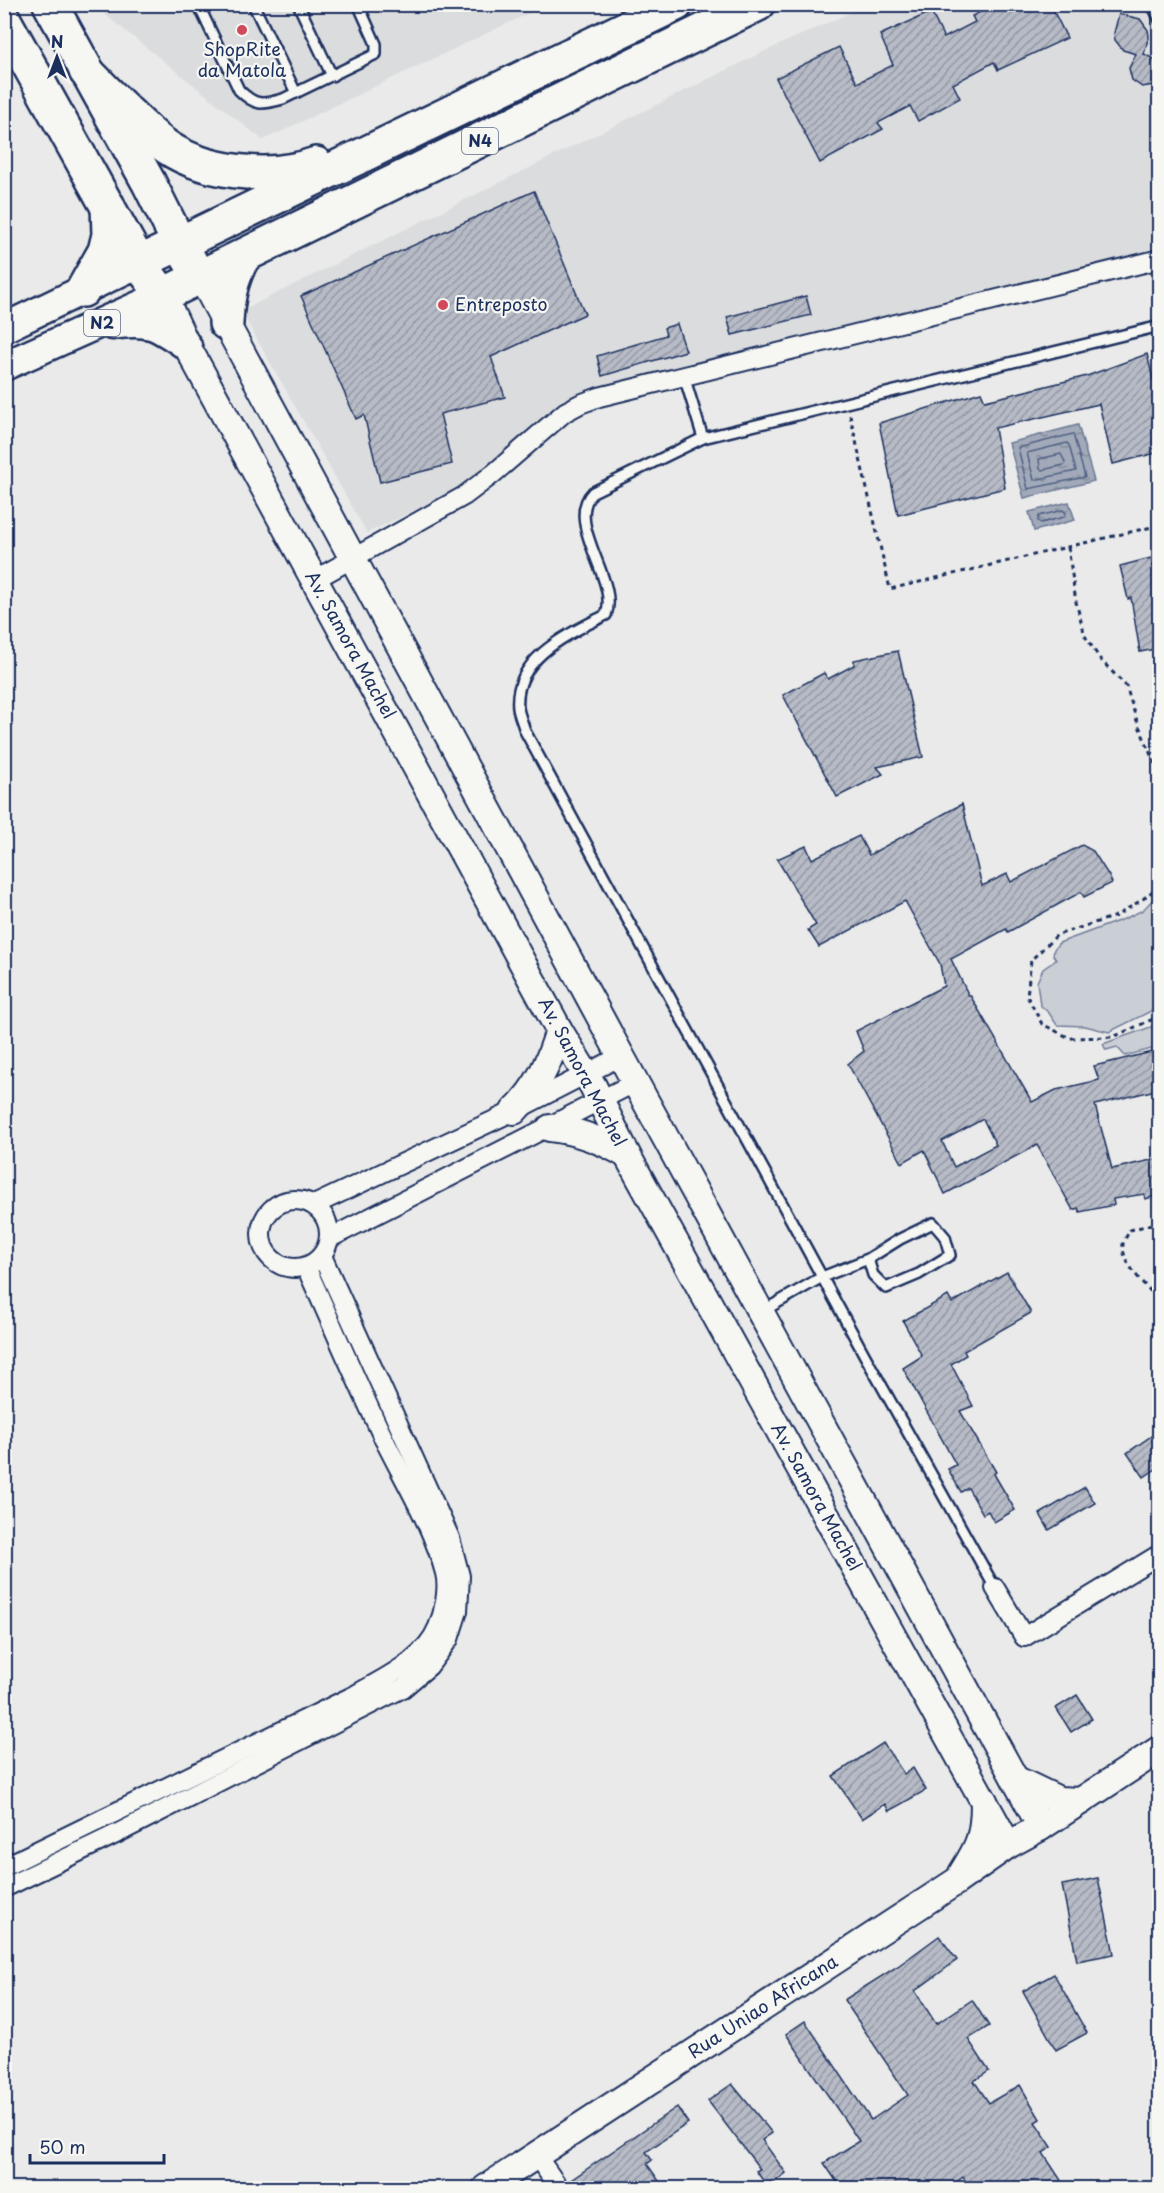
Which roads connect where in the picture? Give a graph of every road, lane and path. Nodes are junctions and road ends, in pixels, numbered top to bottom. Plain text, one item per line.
1 (50, 4) edge
2 (198, 4) edge
3 (252, 4) edge
4 (298, 4) edge
5 (358, 4) edge
6 (675, 4) edge
7 (758, 4) edge
8 (1152, 4) edge
9 (4, 20) edge
10 (1160, 20) edge
11 (86, 71) junction
12 (332, 76) junction
13 (296, 93) junction
14 (417, 128) junction
15 (108, 206) junction
16 (179, 243) junction
17 (243, 257) junction
18 (1160, 259) edge
19 (139, 263) junction
20 (201, 278) junction
21 (83, 290) junction
22 (163, 295) junction
23 (13, 318) edge
24 (226, 323) junction
25 (1160, 326) edge
26 (91, 328) junction
27 (187, 346) junction
28 (4, 366) edge
29 (684, 376) junction
30 (847, 402) junction
31 (703, 438) junction
32 (1160, 525) edge
33 (1068, 547) junction
34 (353, 557) junction
35 (314, 580) junction
36 (1160, 777) edge
37 (1160, 885) edge
38 (1160, 1016) edge
39 (559, 1030) junction
40 (621, 1056) junction
41 (585, 1073) junction
42 (636, 1082) junction
43 (600, 1099) junction
44 (514, 1112) junction
45 (550, 1128) junction
46 (627, 1155) junction
47 (314, 1204) junction
48 (1160, 1222) edge
49 (330, 1239) junction
50 (322, 1256) junction
51 (868, 1259) junction
52 (306, 1267) junction
53 (822, 1277) junction
54 (1160, 1300) edge
55 (761, 1312) junction
56 (1160, 1554) edge
57 (995, 1588) joint
58 (1160, 1749) edge
59 (1015, 1779) junction
60 (984, 1800) junction
61 (1081, 1801) junction
62 (1041, 1827) junction
63 (1008, 1845) junction
64 (4, 1867) edge
65 (957, 1881) junction
66 (4, 1888) edge
67 (536, 2155) junction
68 (486, 2188) edge
69 (559, 2188) edge

1 - 11 highway
2 - 13 lane
3 - 13 lane
4 - 12 lane
5 - 12 lane
6 - 14 highway, N4
7 - 17 highway, N4
8 - 10 lane
9 - 15 highway
11 - 14 highway
11 - 16 highway
12 - 13 lane
14 - 16 highway, N4
15 - 19 highway
15 - 21 highway
16 - 19 highway, N4
16 - 20 highway
17 - 20 highway, N4
17 - 24 highway
18 - 29 street
19 - 21 main road, N2
19 - 22 highway
20 - 22 highway, N4
20 - 24 main road
21 - 23 main road, N2
22 - 26 main road, N2
22 - 27 main road, Av. Samora Machel
24 - 34 main road
25 - 30 lane
26 - 27 main road
26 - 28 main road, N2
27 - 35 main road, Av. Samora Machel
29 - 31 lane
29 - 34 street
30 - 31 lane
30 - 33 path
31 - 53 lane
32 - 33 path
33 - 36 path
34 - 35 street
34 - 40 main road
35 - 39 main road, Av. Samora Machel
37 - 38 path
39 - 41 main road, Av. Samora Machel
39 - 44 main road
40 - 41 street
40 - 42 main road
41 - 43 main road, Av. Samora Machel
41 - 44 street
42 - 43 street
42 - 55 main road
43 - 45 street
43 - 46 main road, Av. Samora Machel
44 - 47 street
45 - 46 main road
45 - 49 street
46 - 60 main road, Av. Samora Machel
47 - 49 street
47 - 52 street
48 - 54 path
49 - 50 street
50 - 52 street
50 - 66 street
51 - 51 lane
51 - 53 lane
52 - 64 street
53 - 55 lane
53 - 57 lane
55 - 59 main road
56 - 57 street
58 - 61 main road, Rua Uniao Africana
59 - 61 main road
59 - 62 main road
60 - 63 main road, Av. Samora Machel
60 - 65 main road
61 - 62 main road, Rua Uniao Africana
62 - 63 main road, Rua Uniao Africana
63 - 65 main road, Rua Uniao Africana
65 - 67 main road, Rua Uniao Africana
67 - 68 main road, Rua Uniao Africana
67 - 69 street

